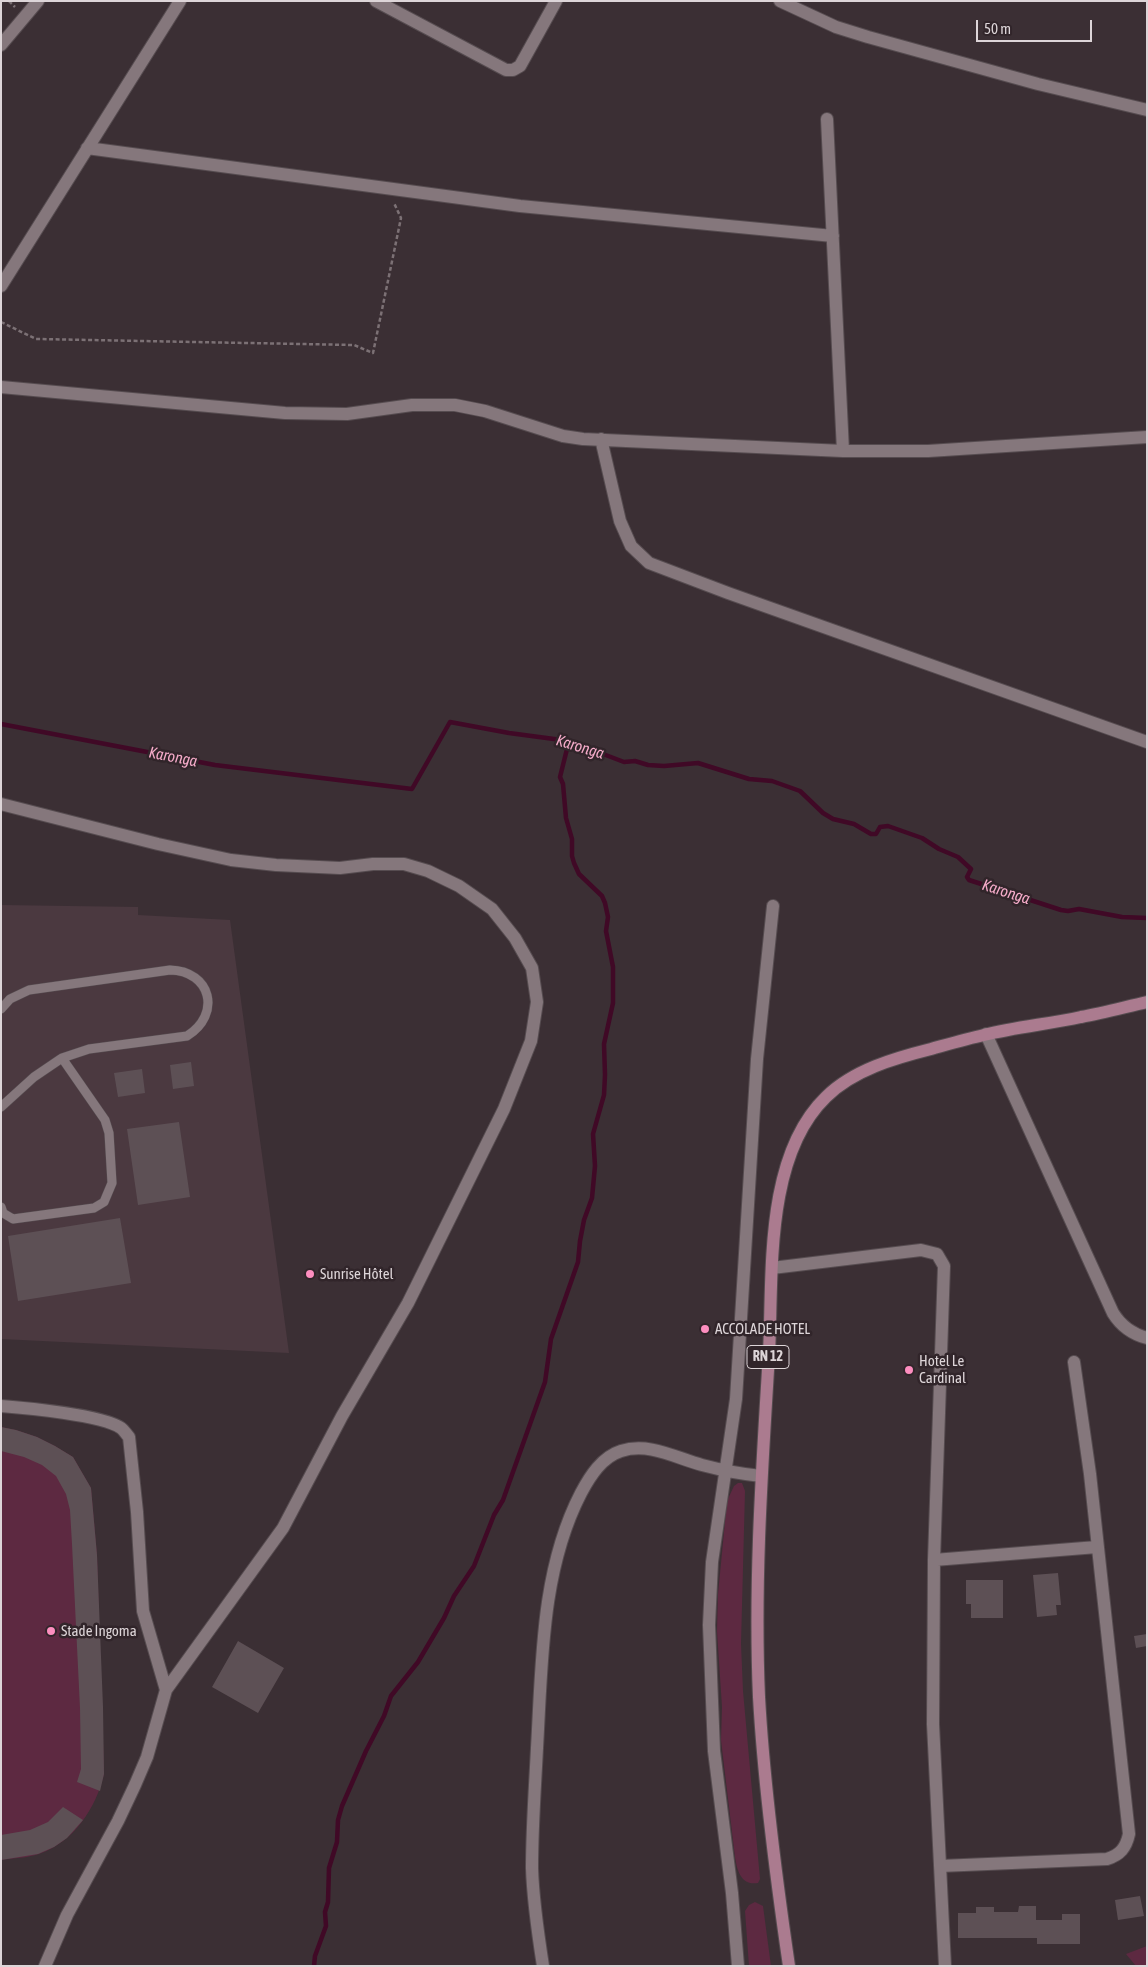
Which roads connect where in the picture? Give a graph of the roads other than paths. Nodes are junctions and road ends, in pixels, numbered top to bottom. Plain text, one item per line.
1 (38, 1) edge
2 (180, 1) edge
3 (376, 1) edge
4 (556, 1) edge
5 (780, 1) edge
6 (1, 45) edge
7 (1147, 110) edge
8 (827, 119) dead end
9 (87, 148) junction
10 (833, 236) junction
11 (1, 286) edge
12 (1, 387) edge
13 (1147, 437) edge
14 (601, 439) junction
15 (843, 452) junction
16 (1147, 742) edge
17 (1, 804) edge
18 (773, 906) dead end
19 (1147, 1002) edge
20 (1, 1009) edge
21 (986, 1034) junction
22 (62, 1058) junction
23 (1, 1107) edge
24 (1, 1207) edge
25 (772, 1268) junction
26 (1147, 1338) edge
27 (1074, 1362) dead end
28 (1, 1406) edge
29 (726, 1471) junction
30 (761, 1476) junction
31 (1097, 1547) junction
32 (934, 1560) junction
33 (166, 1690) junction
34 (940, 1866) junction
35 (45, 1966) edge
36 (543, 1966) edge
37 (738, 1966) edge
38 (788, 1966) edge
39 (945, 1966) edge

1 - 6 street
2 - 9 street
3 - 4 street
5 - 7 street
8 - 10 street
9 - 10 street
9 - 11 street
10 - 15 street
12 - 14 street
13 - 15 street
14 - 15 street
14 - 16 street
17 - 33 street
18 - 29 street
19 - 21 main road, RN 12
20 - 22 lane
21 - 25 main road, RN 12
21 - 26 street
22 - 23 lane
22 - 24 lane
25 - 30 main road, RN 12
25 - 32 street
27 - 31 street
28 - 33 street
29 - 30 street
29 - 36 street
29 - 37 street
30 - 38 main road, RN 12
31 - 32 street
31 - 34 street
32 - 34 street
33 - 35 street
34 - 39 street

